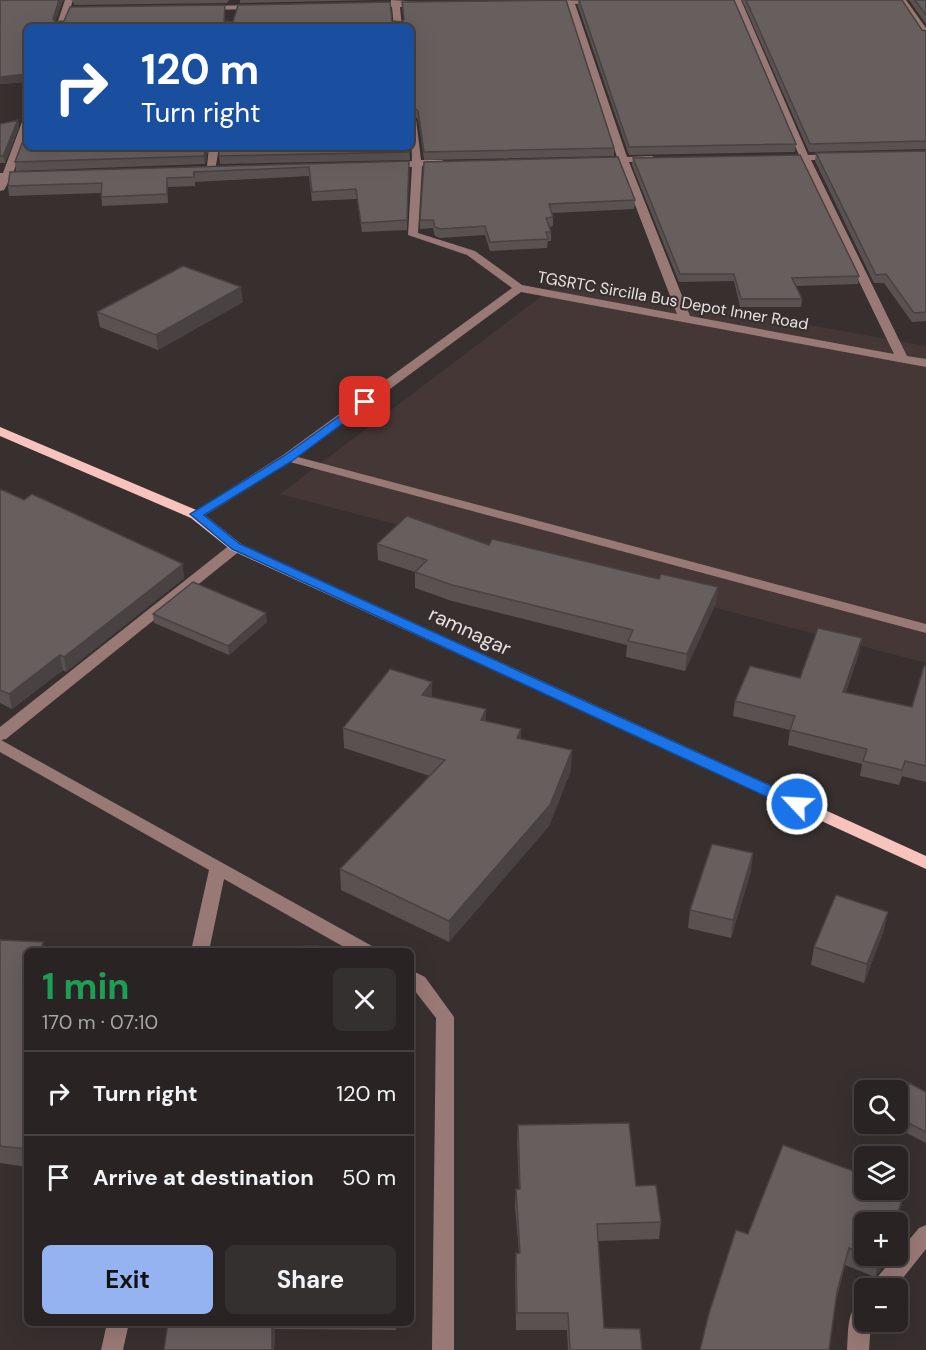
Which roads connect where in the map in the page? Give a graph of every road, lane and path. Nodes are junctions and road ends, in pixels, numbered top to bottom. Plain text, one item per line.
1 (69, 0) edge
2 (737, 0) edge
3 (902, 0) edge
4 (570, 1) edge
5 (606, 1) edge
6 (395, 2) edge
7 (535, 2) edge
8 (234, 4) edge
9 (430, 4) edge
10 (360, 5) edge
11 (268, 7) edge
12 (198, 8) edge
13 (231, 19) edge
14 (61, 24) edge
15 (398, 24) edge
16 (926, 34) edge
17 (24, 129) edge
18 (414, 142) edge
19 (214, 150) edge
20 (844, 157) edge
21 (771, 158) edge
22 (805, 158) junction
23 (622, 159) junction
24 (657, 159) edge
25 (588, 160) edge
26 (451, 163) edge
27 (417, 164) junction
28 (383, 165) edge
29 (223, 168) edge
30 (212, 169) junction
31 (177, 170) edge
32 (41, 175) edge
33 (4, 176) edge
34 (0, 188) edge
35 (519, 288) junction
36 (685, 319) junction
37 (902, 358) junction
38 (926, 363) edge
39 (0, 431) edge
40 (288, 459) junction
41 (196, 514) junction
42 (236, 547) junction
43 (926, 629) edge
44 (0, 735) edge
45 (0, 745) edge
46 (926, 863) edge
47 (218, 867) junction
48 (201, 948) edge
49 (361, 948) edge
50 (414, 979) edge
51 (926, 1234) edge
52 (890, 1278) edge
53 (117, 1326) edge
54 (860, 1332) edge
55 (112, 1350) edge
56 (443, 1350) edge
57 (858, 1350) edge

1 - 14 street
2 - 22 street
3 - 16 street
4 - 5 street
4 - 7 street
4 - 23 street
6 - 9 street
6 - 10 street
6 - 15 street
8 - 11 street
8 - 12 street
8 - 13 street
17 - 33 street
18 - 27 street
19 - 30 street
20 - 22 street
21 - 22 street
22 - 37 street
23 - 24 street
23 - 25 street
23 - 36 street
26 - 27 street
27 - 28 street
27 - 35 street
29 - 30 street
30 - 31 street
32 - 33 street
33 - 34 street
35 - 36 street, TGSRTC Sircilla Bus Depot Inner Road
35 - 40 street, TGSRTC Sircilla Bus Depot Inner Road
36 - 37 street, TGSRTC Sircilla Bus Depot Inner Road
37 - 38 street, TGSRTC Sircilla Bus Depot Inner Road
39 - 41 main road, ramnagar
40 - 41 street, TGSRTC Sircilla Bus Depot Inner Road
40 - 43 street
41 - 42 main road, ramnagar
42 - 44 street
42 - 46 main road, ramnagar
45 - 47 street
47 - 48 street
47 - 49 street
50 - 56 street
51 - 52 street
53 - 55 street
54 - 57 street

